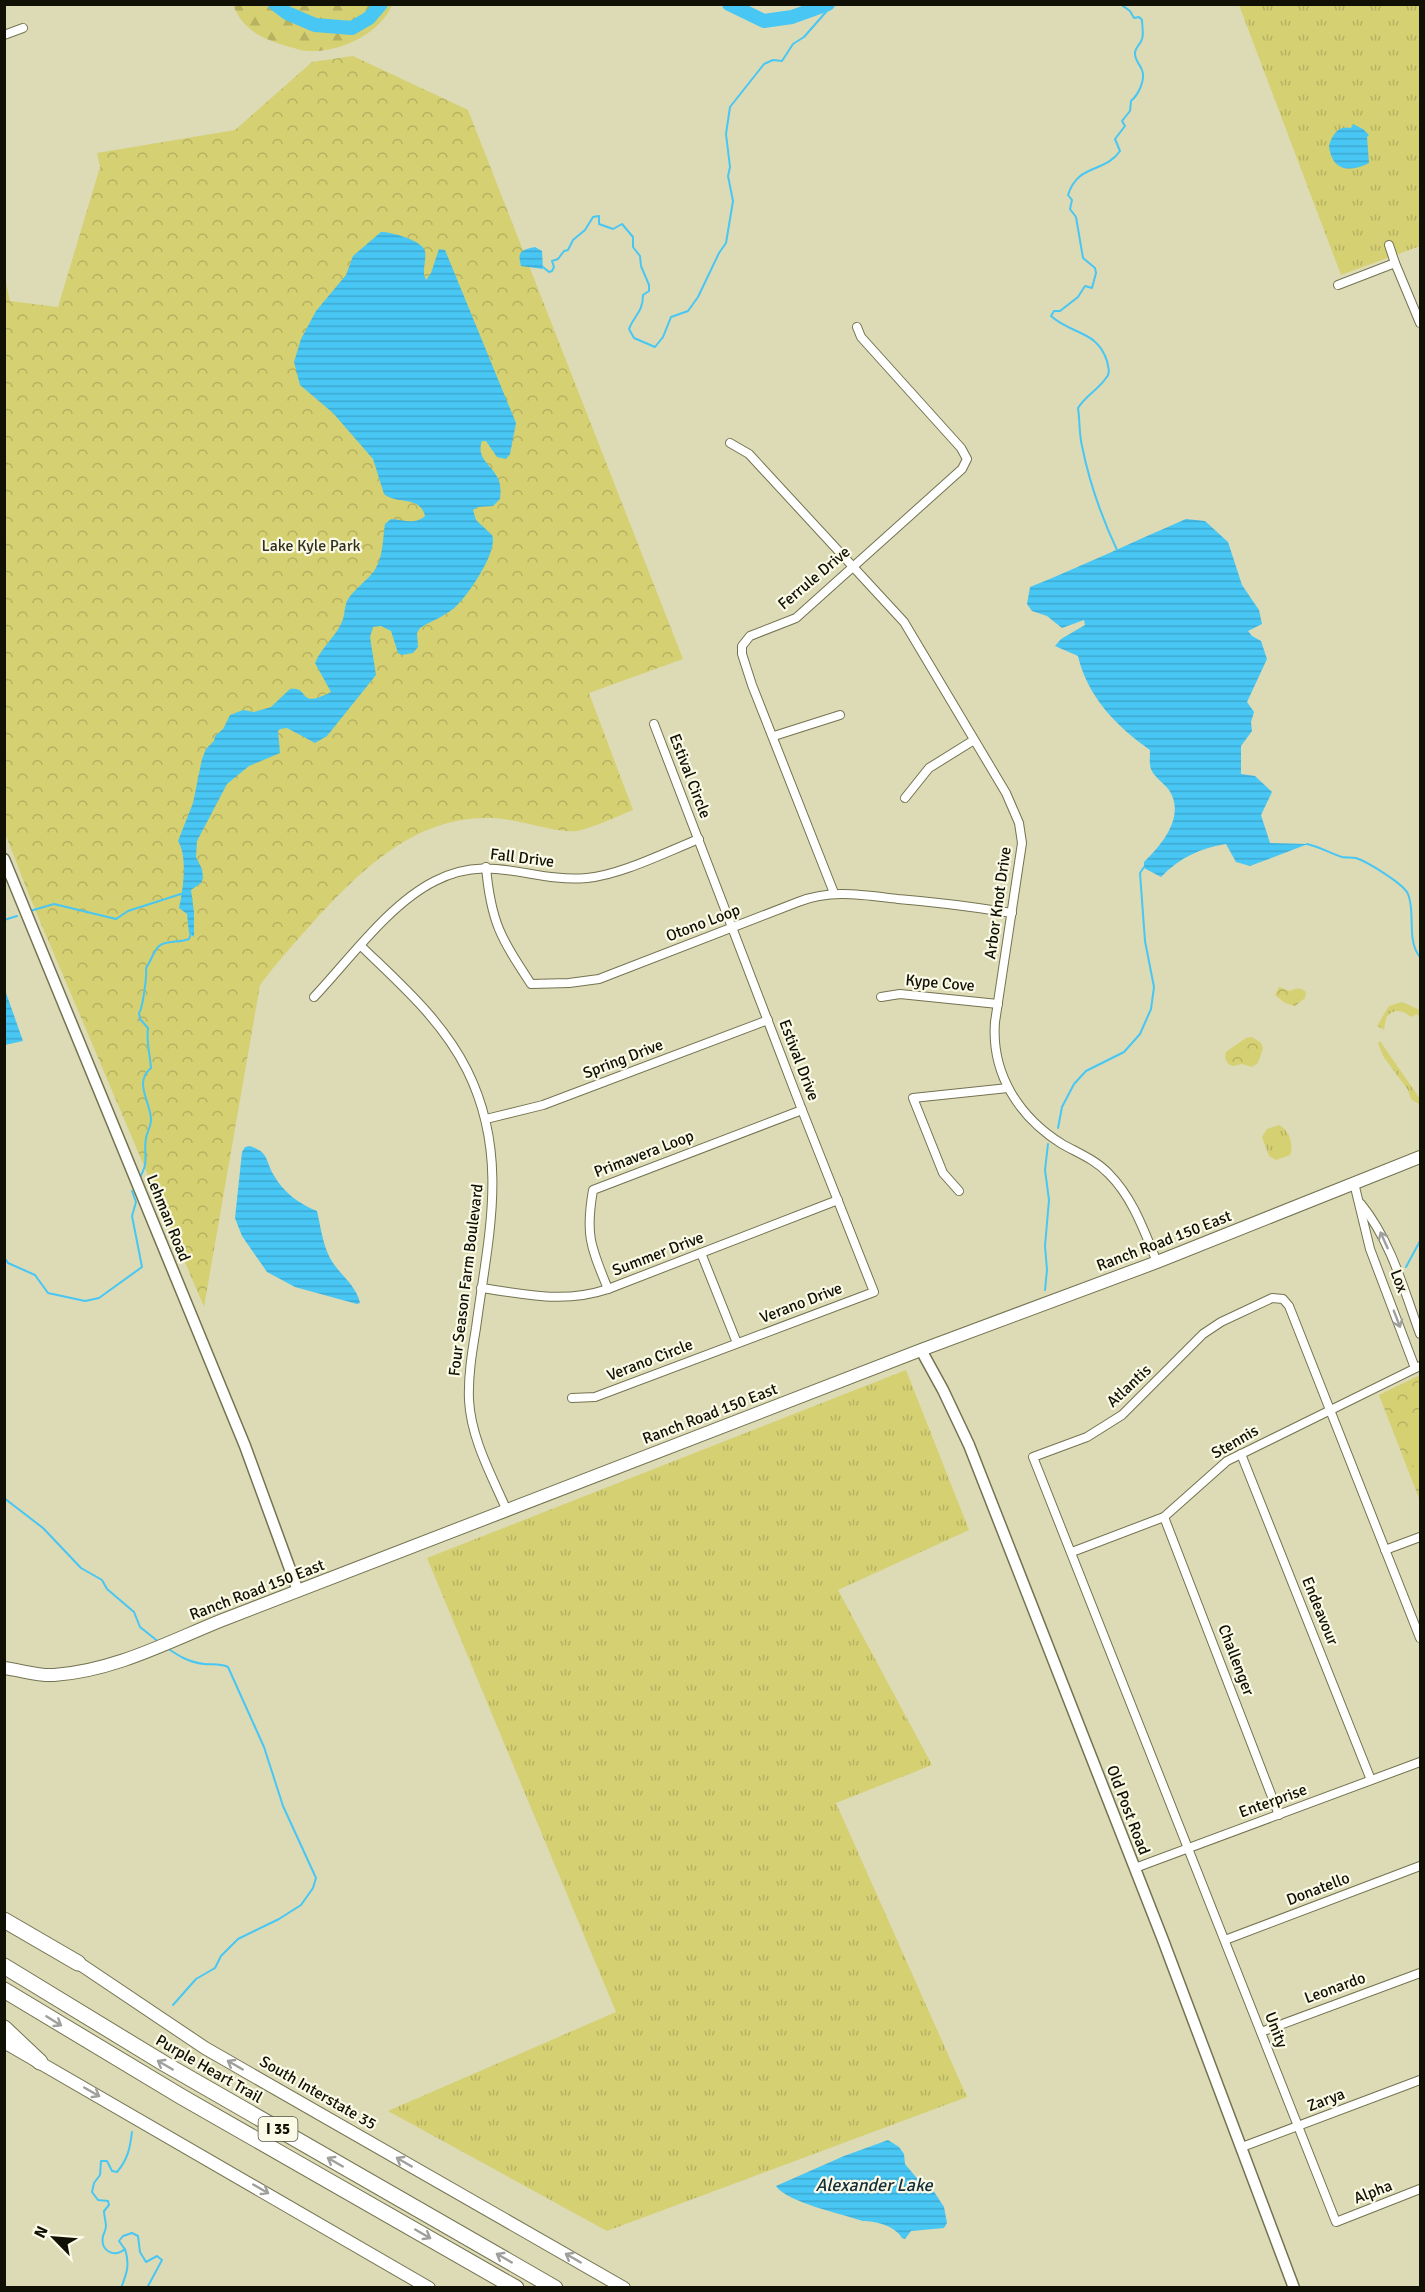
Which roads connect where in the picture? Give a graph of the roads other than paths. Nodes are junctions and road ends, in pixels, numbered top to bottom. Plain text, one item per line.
1 (23, 28) dead end
2 (4, 35) edge
3 (1389, 245) dead end
4 (1395, 263) junction
5 (1338, 285) dead end
6 (1420, 323) edge
7 (857, 327) dead end
8 (729, 443) dead end
9 (853, 566) junction
10 (840, 715) dead end
11 (654, 724) dead end
12 (774, 736) junction
13 (974, 740) junction
14 (905, 798) dead end
15 (699, 839) junction
16 (4, 859) edge
17 (486, 867) junction
18 (834, 893) junction
19 (1012, 913) junction
20 (733, 928) junction
21 (361, 946) junction
22 (314, 997) dead end
23 (881, 997) dead end
24 (998, 1004) junction
25 (768, 1020) junction
26 (1008, 1088) junction
27 (802, 1110) junction
28 (486, 1119) junction
29 (1420, 1157) edge
30 (1354, 1183) junction
31 (959, 1191) dead end
32 (838, 1200) junction
33 (1361, 1204) junction
34 (701, 1253) junction
35 (1157, 1262) junction
36 (481, 1288) junction
37 (608, 1289) junction
38 (874, 1292) joint
39 (1420, 1334) edge
40 (737, 1343) junction
41 (921, 1350) junction
42 (1418, 1367) edge
43 (572, 1398) dead end
44 (1331, 1409) junction
45 (1241, 1454) junction
46 (507, 1511) junction
47 (1164, 1517) junction
48 (1420, 1537) edge
49 (1385, 1550) junction
50 (1072, 1552) junction
51 (298, 1591) junction
52 (1420, 1638) edge
53 (5, 1669) edge
54 (1420, 1762) edge
55 (1371, 1780) junction
56 (1279, 1815) junction
57 (1187, 1849) junction
58 (1420, 1866) edge
59 (1135, 1868) junction
60 (4, 1913) edge
61 (4, 1920) edge
62 (1225, 1940) junction
63 (78, 1963) junction
64 (4, 1966) edge
65 (1420, 1973) edge
66 (4, 1990) edge
67 (4, 2028) edge
68 (1261, 2032) junction
69 (4, 2042) edge
70 (40, 2062) junction
71 (1420, 2080) edge
72 (1298, 2127) junction
73 (1242, 2147) junction
74 (1420, 2189) edge
75 (1336, 2222) joint
76 (429, 2288) edge
77 (516, 2288) edge
78 (555, 2288) edge
79 (624, 2288) edge
80 (1294, 2288) edge

1 - 2 street
3 - 4 street
4 - 5 street
4 - 6 street
7 - 9 street, Ferrule Drive
8 - 9 street, Arbor Knot Drive
9 - 12 street, Ferrule Drive
9 - 13 street, Arbor Knot Drive
10 - 12 street
11 - 15 street, Estival Circle
12 - 18 street, Ferrule Drive
13 - 14 street
13 - 19 street, Arbor Knot Drive
15 - 17 street, Fall Drive
15 - 20 street, Estival Drive
16 - 51 street, Lehman Road
17 - 20 street, Otono Loop
17 - 21 street, Fall Drive
18 - 19 street, Otono Loop
18 - 20 street, Otono Loop
19 - 24 street, Arbor Knot Drive
20 - 25 street, Estival Drive
21 - 22 street, Fall Drive
21 - 28 street, Four Season Farm Boulevard
23 - 24 street, Kype Cove
24 - 26 street, Arbor Knot Drive
25 - 27 street, Estival Drive
25 - 28 street, Spring Drive
26 - 31 street
26 - 35 street, Arbor Knot Drive
27 - 32 street, Estival Drive
27 - 37 street, Primavera Loop
28 - 36 street, Four Season Farm Boulevard
29 - 30 main road, Ranch Road 150 East
30 - 33 street, Lox
30 - 35 main road, Ranch Road 150 East
32 - 34 street, Summer Drive
32 - 38 street, Estival Drive
39 -> 33 street, Lox
33 -> 42 street, Lox
34 - 37 street, Summer Drive
34 - 40 street
35 - 41 main road, Ranch Road 150 East
36 - 37 street, Summer Drive
36 - 46 street, Four Season Farm Boulevard
38 - 40 street, Verano Drive
40 - 43 street, Verano Circle
41 - 46 main road, Ranch Road 150 East
41 - 59 street, Old Post Road
42 - 44 street, Stennis
44 - 45 street, Stennis
44 - 49 street, Atlantis
44 - 50 street, Atlantis
45 - 47 street, Stennis
45 - 55 street, Endeavour
46 - 51 main road, Ranch Road 150 East
47 - 50 street, Stennis
47 - 56 street, Challenger
48 - 49 street
49 - 52 street, Atlantis
50 - 57 street, Atlantis
51 - 53 main road, Ranch Road 150 East
54 - 55 street, Enterprise
55 - 56 street, Enterprise
56 - 57 street, Enterprise
57 - 59 street, Enterprise
57 - 62 street, Unity
58 - 62 street, Donatello
59 - 73 street, Old Post Road
60 - 63 main road, South Interstate 35
61 - 63 highway
62 - 68 street, Unity
79 -> 63 main road, South Interstate 35
78 -> 64 highway, Purple Heart Trail / I 35
65 - 68 street, Leonardo
66 -> 77 highway, I 35
67 - 70 highway
68 - 72 street, Unity
69 - 70 main road
70 -> 76 main road
71 - 72 street, Zarya
72 - 73 street, Zarya
72 - 75 street, Unity
73 - 80 street, Old Post Road
74 - 75 street, Alpha

